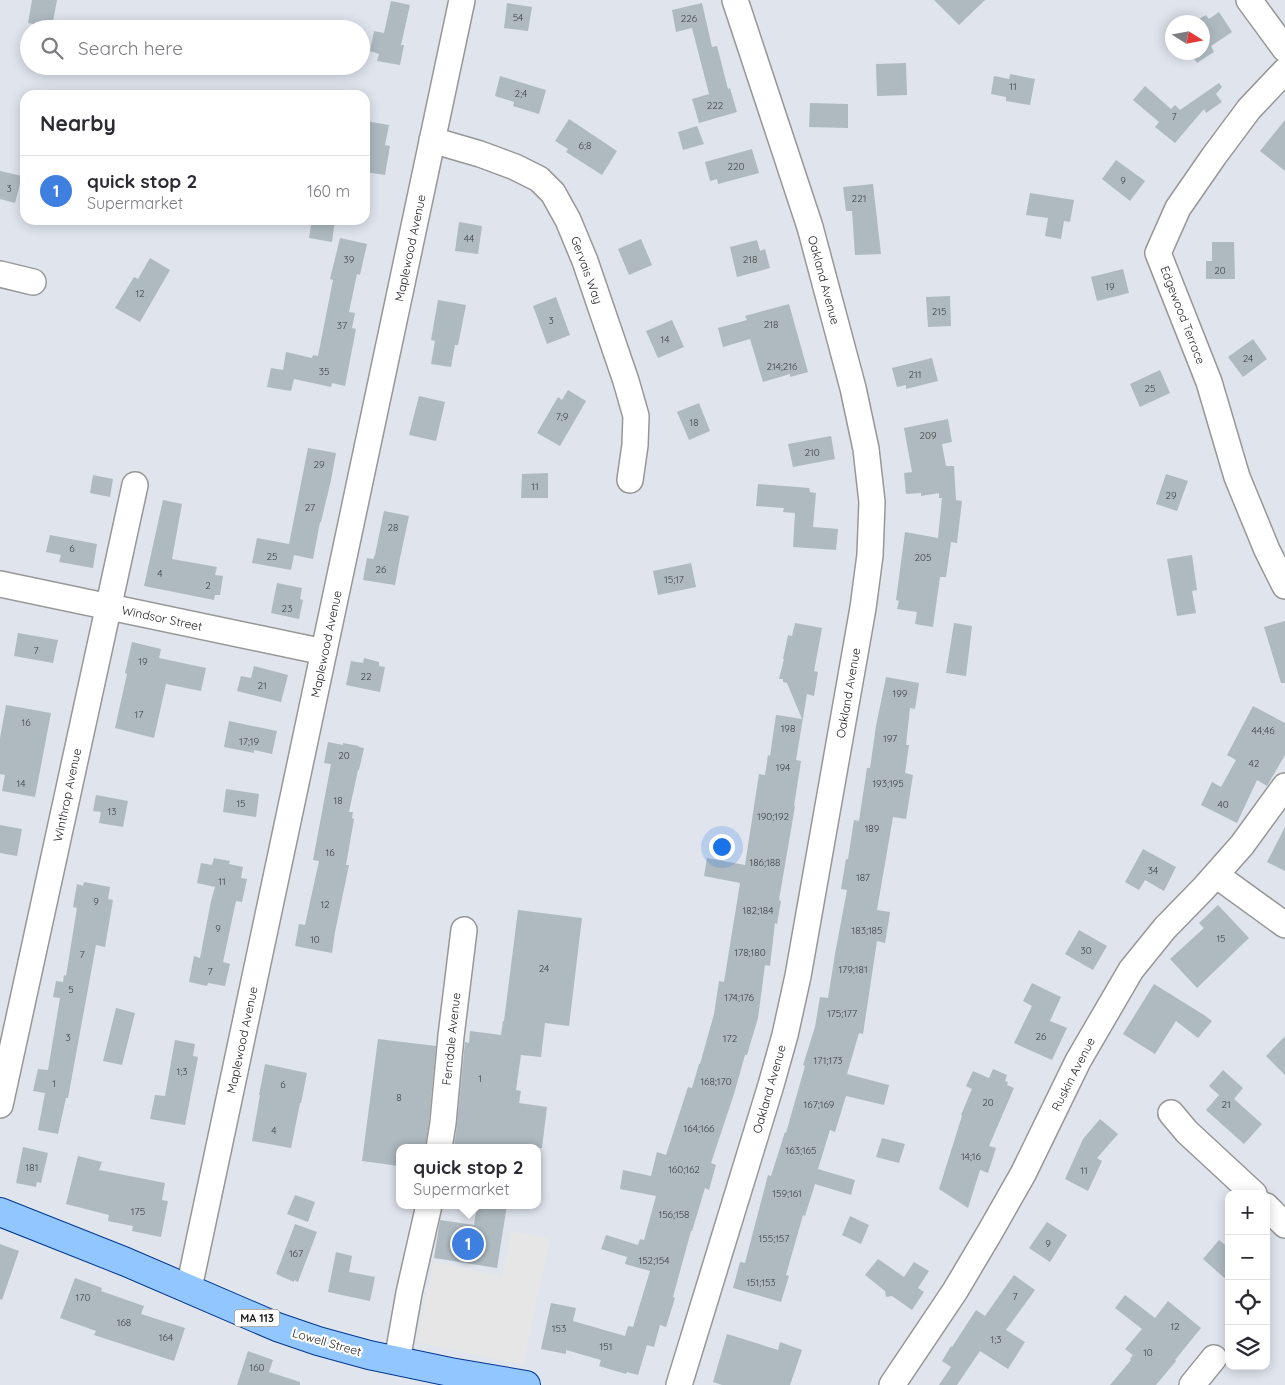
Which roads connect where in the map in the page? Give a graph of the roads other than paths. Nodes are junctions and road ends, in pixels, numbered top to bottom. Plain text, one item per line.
1 (462, 0) edge
2 (735, 0) edge
3 (1250, 0) edge
4 (1285, 49) edge
5 (1285, 71) edge
6 (432, 140) junction
7 (0, 274) edge
8 (34, 282) dead end
9 (630, 480) dead end
10 (135, 485) dead end
11 (0, 584) edge
12 (1285, 586) edge
13 (108, 607) junction
14 (324, 652) junction
15 (1285, 786) edge
16 (1216, 876) junction
17 (1285, 926) edge
18 (464, 930) dead end
19 (0, 1105) edge
20 (1171, 1113) dead end
21 (440, 1144) edge
22 (1250, 1190) edge
23 (428, 1209) edge
24 (1270, 1210) edge
25 (0, 1212) edge
26 (1285, 1225) edge
27 (189, 1288) junction
28 (1214, 1358) dead end
29 (397, 1361) junction
30 (448, 1378) edge
31 (526, 1385) edge
32 (679, 1385) edge
33 (892, 1385) edge
34 (1192, 1385) edge

1 - 6 street, Maplewood Avenue
2 - 32 street, Oakland Avenue
3 - 4 street
5 - 12 street, Edgewood Terrace
6 - 9 street, Gervais Way
6 - 14 street, Maplewood Avenue
7 - 8 street
10 - 13 street, Winthrop Avenue
11 - 13 street, Windsor Street
13 - 14 street, Windsor Street
13 - 19 street, Winthrop Avenue
14 - 27 street, Maplewood Avenue
15 - 16 street, Ruskin Avenue
16 - 17 street
16 - 33 street, Ruskin Avenue
18 - 21 street, Ferndale Avenue
20 - 22 street
23 - 29 street
24 - 26 street
25 - 27 main road, Lowell Street / MA 113
27 - 29 main road, Lowell Street / MA 113
28 - 34 street
29 - 30 main road, Lowell Street / MA 113
30 - 31 main road, Lowell Street / MA 113

